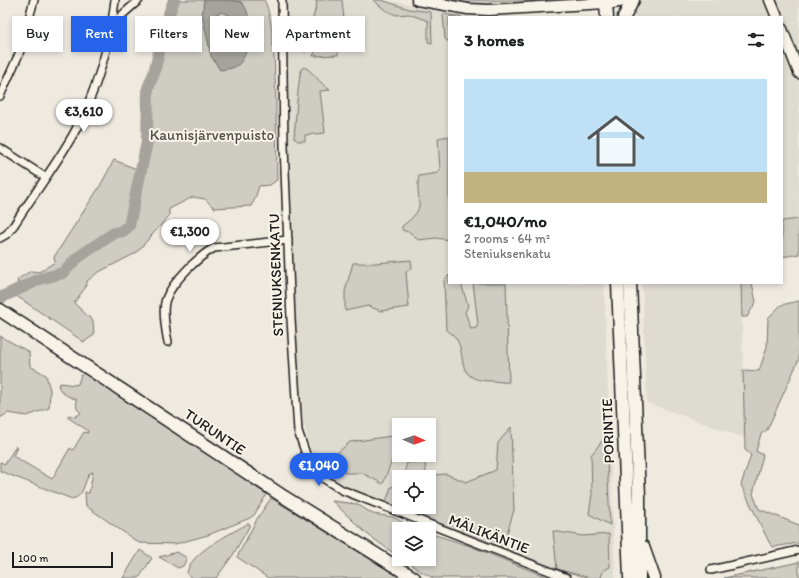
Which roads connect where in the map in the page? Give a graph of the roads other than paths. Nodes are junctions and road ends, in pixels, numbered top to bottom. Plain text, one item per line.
1 (34, 0) edge
2 (115, 0) edge
3 (139, 0) edge
4 (282, 0) edge
5 (417, 0) edge
6 (633, 0) edge
7 (770, 0) edge
8 (614, 1) edge
9 (541, 4) edge
10 (114, 16) edge
11 (121, 16) edge
12 (606, 16) edge
13 (619, 16) edge
14 (624, 16) edge
15 (777, 16) edge
16 (783, 32) edge
17 (105, 52) edge
18 (799, 73) edge
19 (0, 96) edge
20 (0, 148) edge
21 (45, 177) junction
22 (0, 238) edge
23 (288, 240) junction
24 (618, 284) edge
25 (630, 284) edge
26 (0, 310) edge
27 (168, 342) dead end
28 (380, 505) joint
29 (639, 525) junction
30 (799, 550) edge
31 (711, 570) dead end
32 (414, 578) edge
33 (567, 578) edge
34 (630, 578) edge
35 (639, 578) edge
36 (654, 578) edge

1 - 19 street
2 - 10 street
3 - 11 street
4 - 23 street, STENIUKSENKATU
5 - 9 main road
6 - 14 highway
7 - 15 main road
8 - 9 main road
8 - 12 highway
8 - 13 highway
16 - 18 main road
17 - 21 street
20 - 21 street
21 - 22 street
23 - 27 street
23 - 28 street, STENIUKSENKATU
24 - 34 highway, PORINTIE
25 - 29 highway, PORINTIE
26 - 32 highway, TURUNTIE
28 - 33 street, MÄLIKÄNTIE
29 - 35 highway, PORINTIE
29 - 36 highway
30 - 31 street

